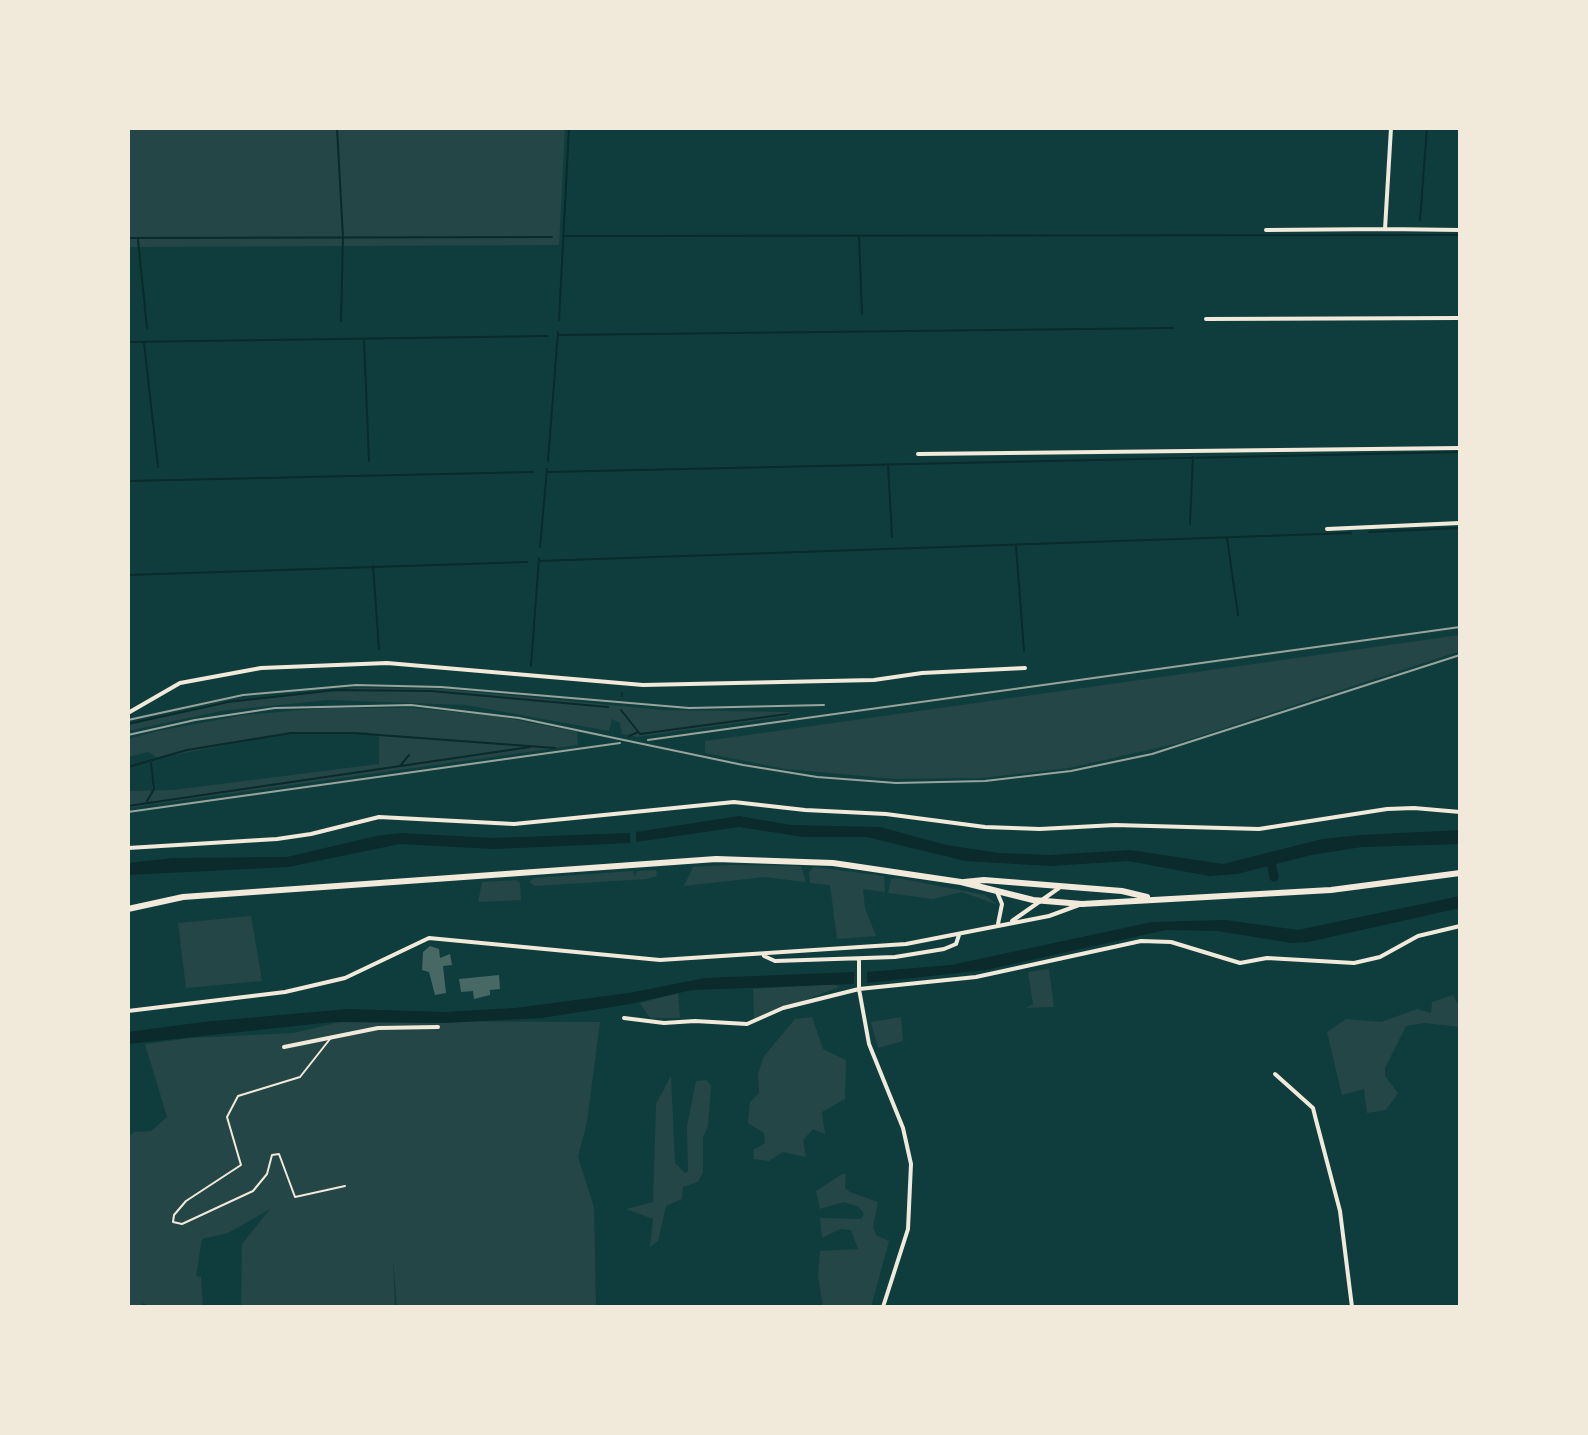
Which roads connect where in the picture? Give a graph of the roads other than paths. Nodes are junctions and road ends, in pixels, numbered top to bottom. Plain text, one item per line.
1 (1391, 128) edge
2 (1385, 229) junction
3 (1266, 230) dead end
4 (1460, 230) edge
5 (1460, 318) edge
6 (1206, 319) dead end
7 (1460, 448) edge
8 (918, 454) dead end
9 (1460, 523) edge
10 (1327, 529) dead end
11 (1025, 668) dead end
12 (128, 713) edge
13 (1460, 812) edge
14 (128, 848) edge
15 (1460, 873) edge
16 (961, 882) junction
17 (1059, 888) junction
18 (997, 892) junction
19 (1151, 898) junction
20 (1040, 901) junction
21 (1082, 904) junction
22 (128, 909) edge
23 (1010, 923) junction
24 (997, 925) junction
25 (1460, 926) edge
26 (959, 935) junction
27 (762, 954) junction
28 (859, 960) junction
29 (859, 987) junction
30 (128, 1011) edge
31 (624, 1018) dead end
32 (438, 1027) dead end
33 (331, 1038) junction
34 (284, 1047) dead end
35 (1275, 1074) dead end
36 (345, 1186) dead end
37 (883, 1307) edge
38 (1352, 1307) edge

1 - 2 street
2 - 3 street
2 - 4 street
5 - 6 street
7 - 8 street
9 - 10 street
11 - 12 street
13 - 14 street
15 - 19 main road
16 - 17 main road
16 - 18 main road
16 - 22 main road
17 - 19 main road
17 - 20 street
18 - 20 main road
18 - 24 street
19 - 21 main road
20 - 21 main road
20 - 23 street
21 - 23 street
23 - 24 street
24 - 26 street
25 - 29 street
26 - 27 street
26 - 28 street
27 - 28 street
27 - 30 street
28 - 29 street
29 - 31 street
29 - 37 street
32 - 33 street
33 - 34 street
33 - 36 lane
35 - 38 street

